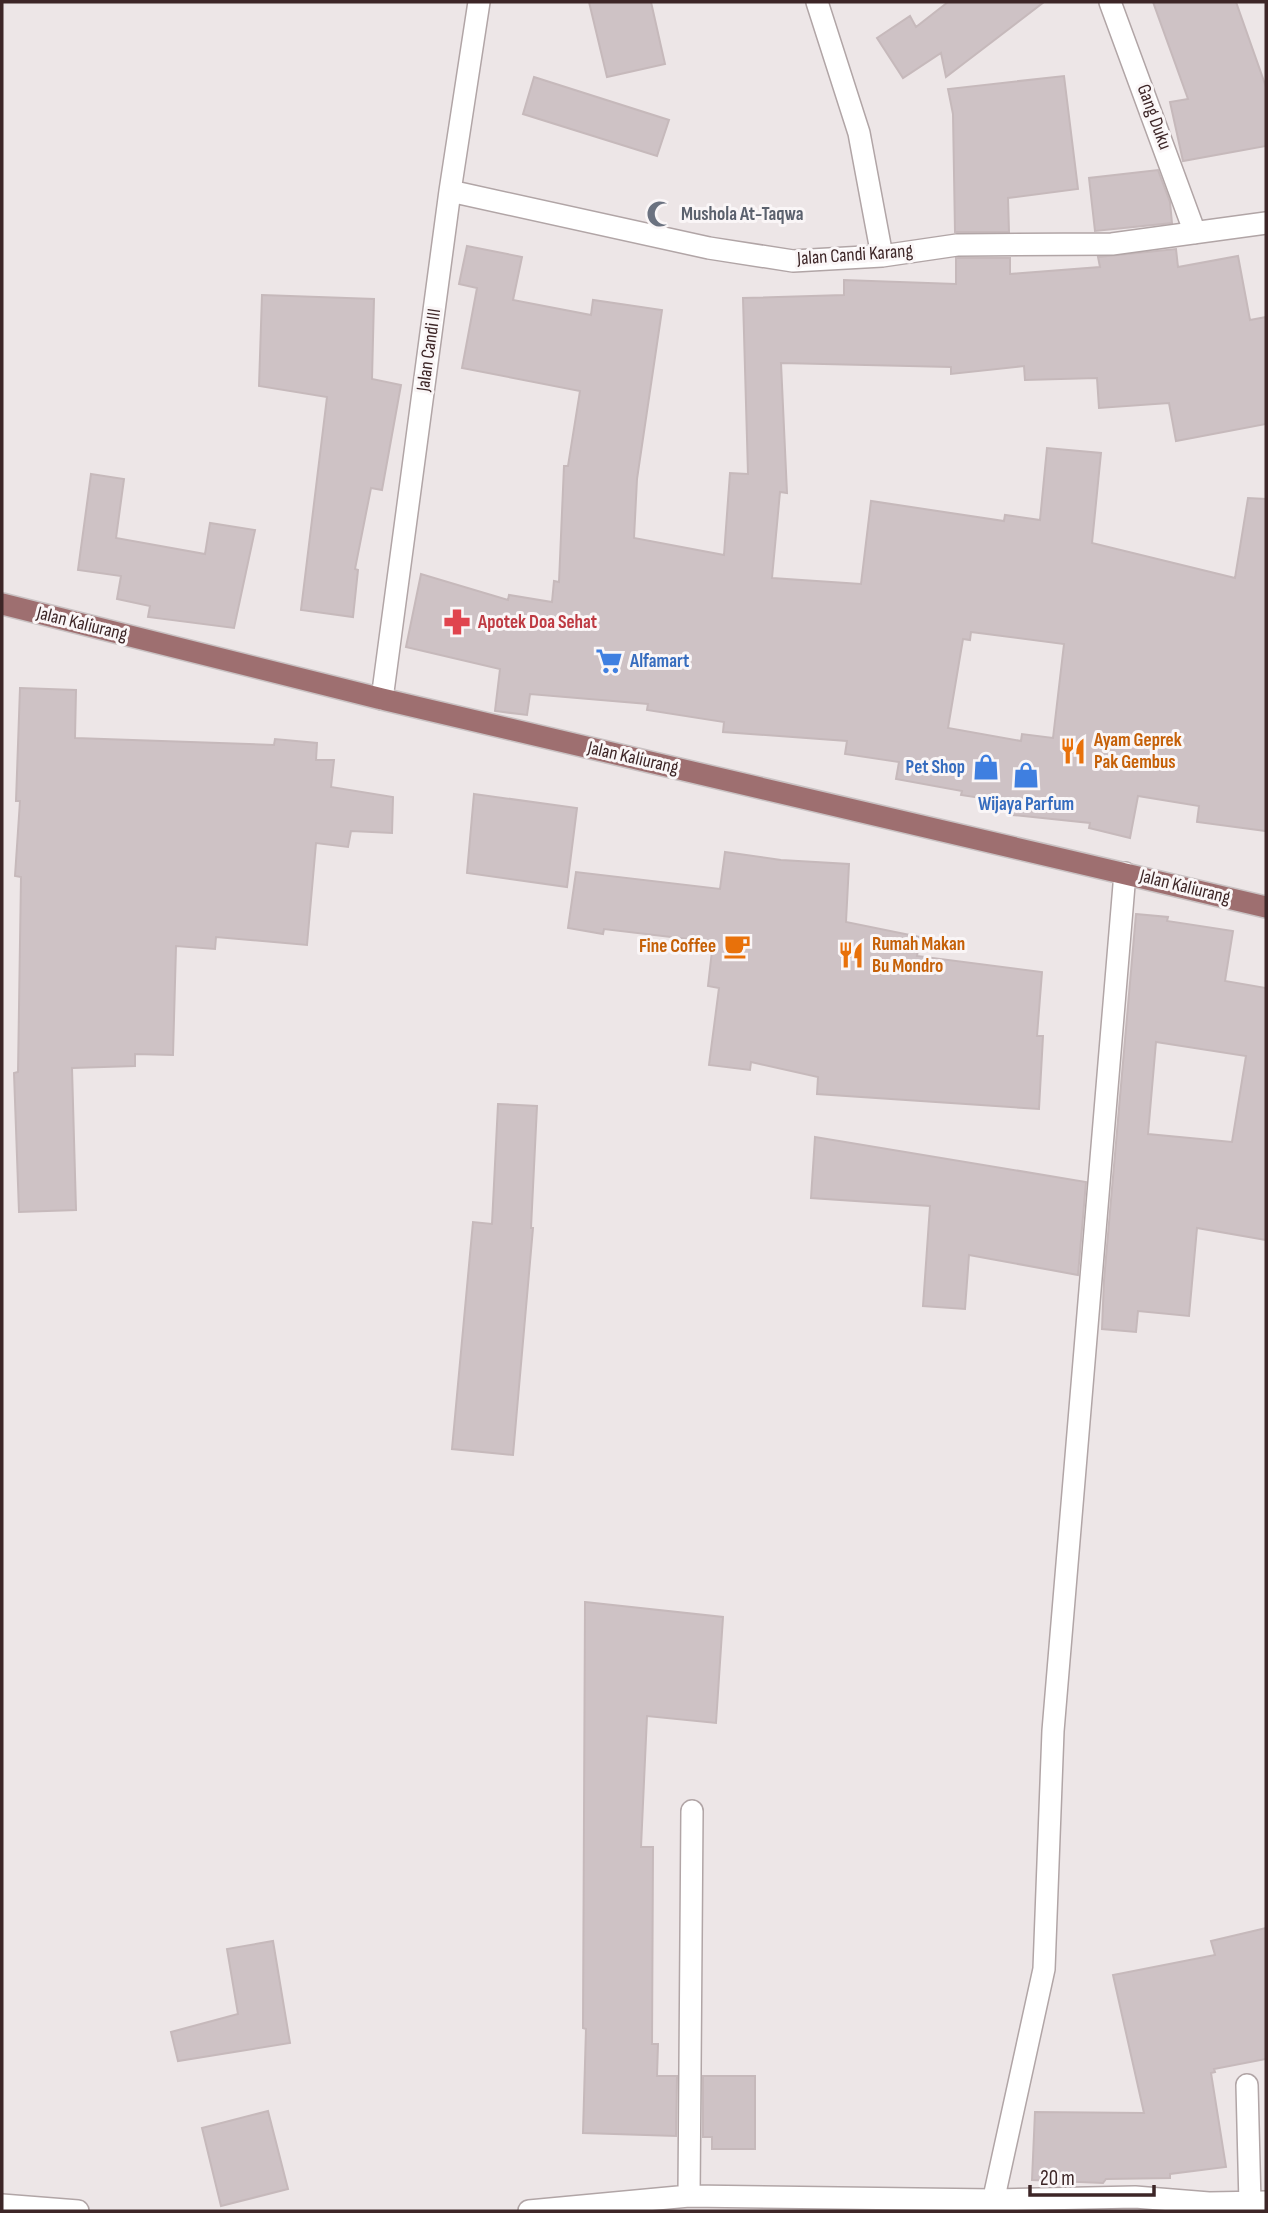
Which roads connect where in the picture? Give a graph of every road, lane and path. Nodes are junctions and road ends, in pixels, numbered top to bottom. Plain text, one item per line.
1 (479, 2) edge
2 (817, 2) edge
3 (1110, 2) edge
4 (450, 191) junction
5 (1266, 223) edge
6 (1195, 233) junction
7 (882, 256) junction
8 (2, 604) edge
9 (382, 699) junction
10 (1125, 873) junction
11 (1266, 907) edge
12 (692, 1811) dead end
13 (1247, 2085) dead end
14 (689, 2196) junction
15 (1258, 2203) edge
16 (2, 2205) edge
17 (992, 2206) edge
18 (1228, 2207) edge
19 (78, 2211) edge
20 (529, 2211) edge

1 - 4 street, Jalan Candi III
2 - 7 street
3 - 6 street, Gang Duku
4 - 7 street, Jalan Candi Karang
4 - 9 street, Jalan Candi III
5 - 6 street, Jalan Candi Karang
6 - 7 street, Jalan Candi Karang
8 - 9 main road, Jalan Kaliurang
9 - 10 main road, Jalan Kaliurang
10 - 11 main road, Jalan Kaliurang
10 - 17 street
12 - 14 street
13 - 15 street
14 - 17 street
14 - 20 street
15 - 18 street
16 - 19 street
17 - 18 street

